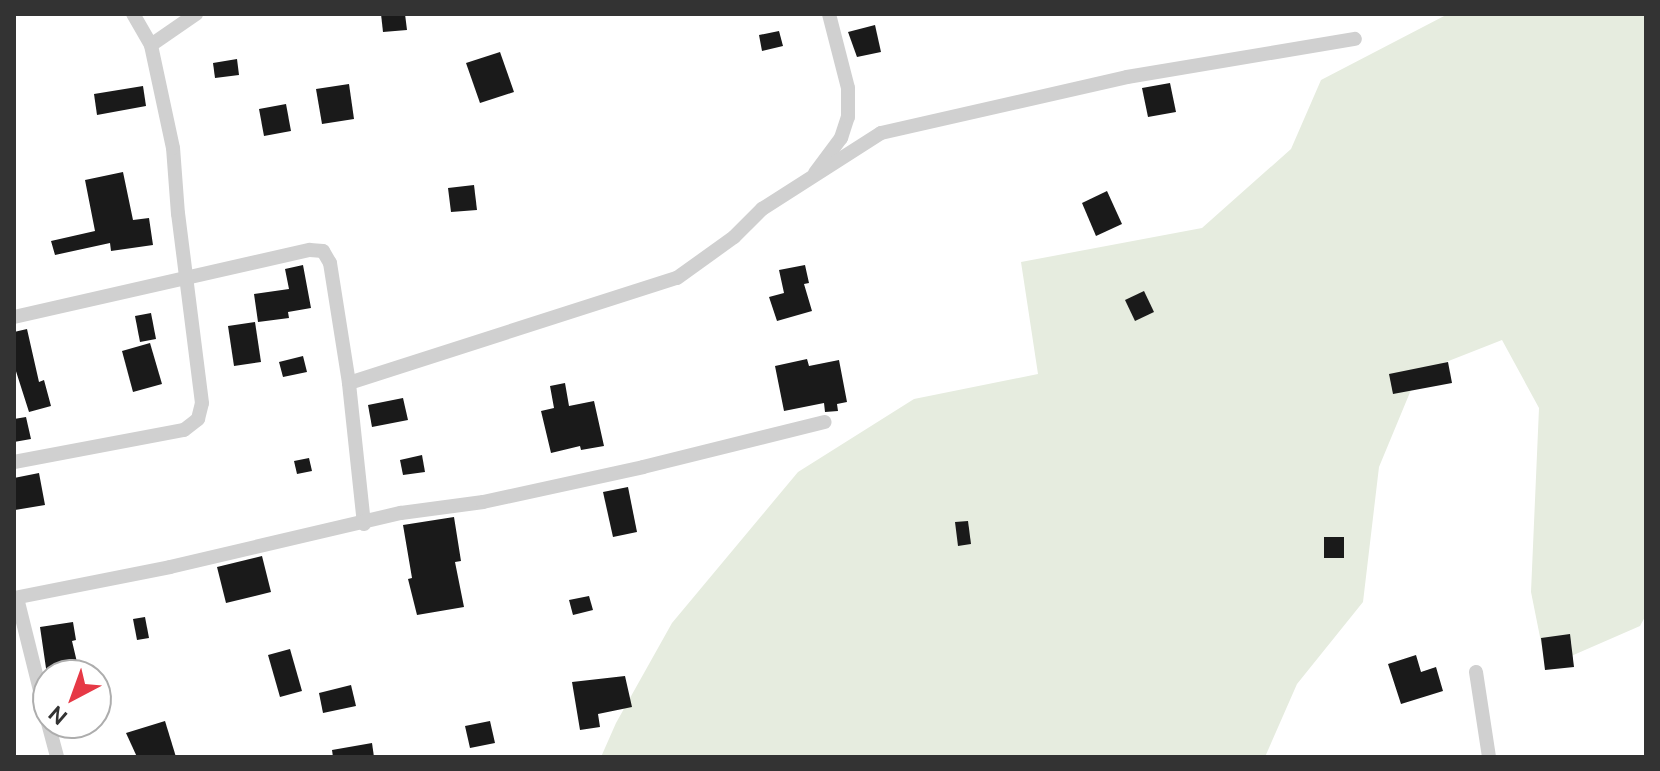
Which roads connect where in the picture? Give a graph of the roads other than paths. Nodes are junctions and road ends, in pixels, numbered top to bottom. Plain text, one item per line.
1 (133, 14) edge
2 (196, 14) edge
3 (829, 14) edge
4 (1355, 39) dead end
5 (151, 45) junction
6 (809, 181) junction
7 (187, 280) junction
8 (14, 317) edge
9 (349, 383) junction
10 (825, 422) dead end
11 (14, 462) edge
12 (364, 524) junction
13 (15, 598) edge
14 (32, 662) edge
15 (1476, 672) dead end
16 (1489, 757) edge

1 - 5 street
2 - 5 street
3 - 6 street
4 - 6 street
5 - 7 street
6 - 9 street
7 - 8 street
7 - 9 street
7 - 11 street
9 - 12 street
10 - 12 street
12 - 13 street
13 - 14 street
15 - 16 street

